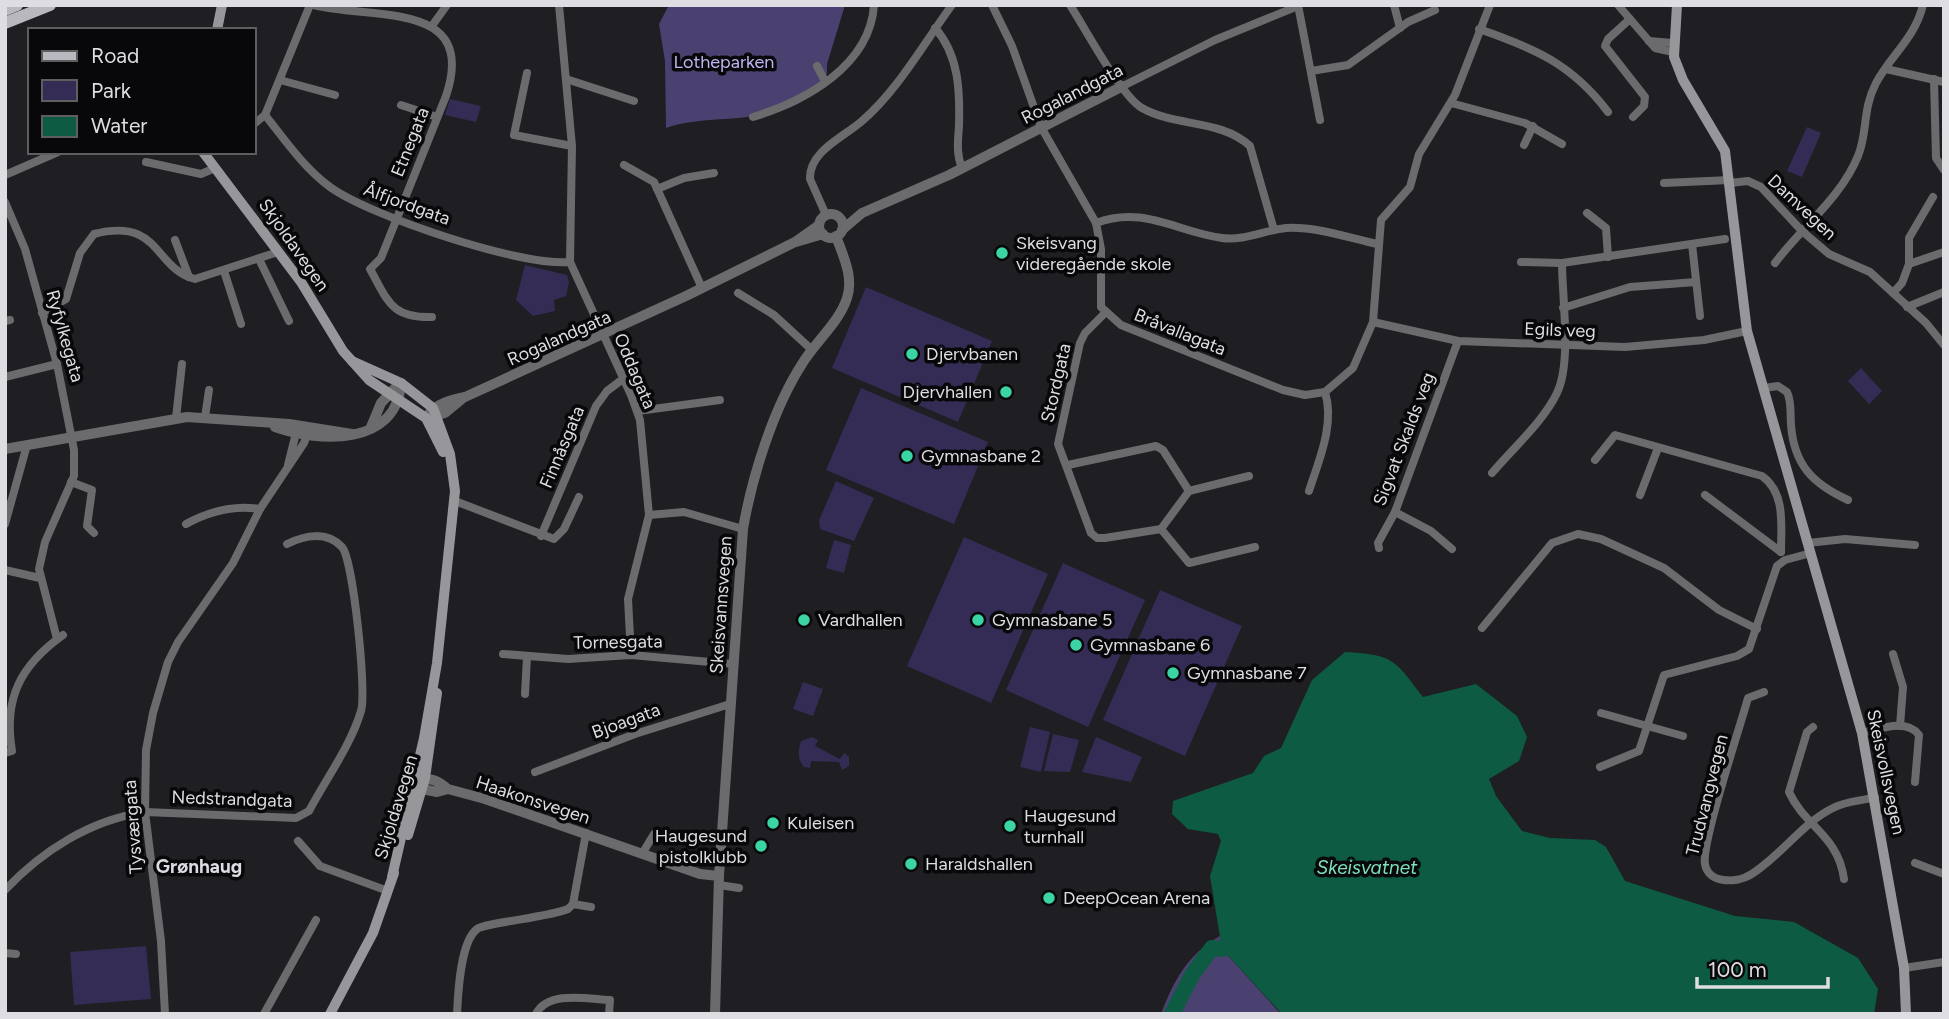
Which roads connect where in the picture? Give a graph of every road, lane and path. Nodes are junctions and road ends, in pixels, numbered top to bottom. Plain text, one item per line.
1 (17, 5) edge
2 (50, 5) edge
3 (216, 5) edge
4 (222, 5) edge
5 (312, 5) edge
6 (447, 5) edge
7 (559, 5) edge
8 (874, 5) edge
9 (952, 5) edge
10 (992, 5) edge
11 (1070, 5) edge
12 (1394, 5) edge
13 (1490, 5) edge
14 (1618, 5) edge
15 (1677, 5) edge
16 (1684, 5) edge
17 (1923, 5) edge
18 (1298, 6) edge
19 (5, 10) edge
20 (1435, 10) dead end
21 (1630, 19) junction
22 (5, 23) edge
23 (435, 23) junction
24 (218, 24) edge
25 (935, 28) junction
26 (1400, 28) junction
27 (1479, 29) junction
28 (1673, 45) junction
29 (817, 66) dead end
30 (1886, 69) junction
31 (1311, 71) junction
32 (527, 73) dead end
33 (566, 79) junction
34 (1934, 79) junction
35 (280, 80) junction
36 (825, 81) junction
37 (1944, 82) edge
38 (1122, 86) junction
39 (335, 95) dead end
40 (634, 101) dead end
41 (1451, 103) junction
42 (401, 104) dead end
43 (1608, 112) dead end
44 (265, 115) junction
45 (438, 117) junction
46 (753, 117) dead end
47 (1633, 117) dead end
48 (1320, 120) dead end
49 (1940, 120) edge
50 (256, 122) edge
51 (1533, 126) junction
52 (1041, 127) junction
53 (1562, 144) dead end
54 (1524, 145) dead end
55 (572, 146) junction
56 (53, 154) edge
57 (211, 158) edge
58 (146, 162) dead end
59 (624, 165) dead end
60 (961, 168) junction
61 (1944, 170) edge
62 (714, 173) dead end
63 (5, 175) edge
64 (1730, 181) junction
65 (1664, 183) dead end
66 (657, 189) junction
67 (1933, 197) dead end
68 (5, 202) edge
69 (1587, 213) dead end
70 (862, 214) junction
71 (831, 215) junction
72 (396, 219) junction
73 (1096, 223) junction
74 (821, 229) junction
75 (1274, 230) junction
76 (1802, 231) junction
77 (839, 233) junction
78 (1725, 239) dead end
79 (176, 240) dead end
80 (1377, 244) junction
81 (1692, 244) junction
82 (278, 252) junction
83 (1944, 252) edge
84 (1608, 257) junction
85 (259, 259) junction
86 (570, 262) junction
87 (1521, 262) dead end
88 (1562, 263) junction
89 (1774, 263) dead end
90 (1909, 264) junction
91 (224, 271) junction
92 (189, 277) junction
93 (1696, 282) junction
94 (702, 288) junction
95 (1944, 292) edge
96 (738, 293) dead end
97 (1893, 293) junction
98 (1907, 307) junction
99 (1563, 308) junction
100 (42, 313) junction
101 (1105, 313) junction
102 (1700, 316) dead end
103 (432, 317) dead end
104 (289, 321) dead end
105 (1373, 322) junction
106 (241, 324) dead end
107 (1747, 331) junction
108 (603, 336) junction
109 (1458, 341) junction
110 (1564, 345) junction
111 (1944, 345) edge
112 (811, 350) junction
113 (352, 362) junction
114 (182, 363) dead end
115 (57, 364) junction
116 (5, 377) edge
117 (624, 379) junction
118 (401, 383) junction
119 (1764, 388) junction
120 (209, 390) dead end
121 (1325, 392) junction
122 (388, 393) junction
123 (400, 400) junction
124 (720, 400) dead end
125 (638, 411) junction
126 (432, 414) junction
127 (205, 417) junction
128 (176, 418) junction
129 (371, 427) junction
130 (302, 431) junction
131 (72, 437) junction
132 (27, 445) junction
133 (1658, 448) junction
134 (5, 449) edge
135 (1595, 460) dead end
136 (1068, 465) junction
137 (1492, 473) dead end
138 (1248, 476) dead end
139 (71, 482) junction
140 (1189, 491) junction
141 (1309, 491) dead end
142 (1640, 495) dead end
143 (1705, 495) dead end
144 (579, 498) dead end
145 (1848, 500) dead end
146 (456, 501) junction
147 (260, 509) junction
148 (1395, 512) junction
149 (649, 514) junction
150 (5, 524) edge
151 (186, 524) dead end
152 (743, 529) junction
153 (1161, 529) junction
154 (94, 533) dead end
155 (541, 536) junction
156 (287, 544) dead end
157 (1915, 545) dead end
158 (1255, 547) dead end
159 (1379, 548) dead end
160 (1810, 548) junction
161 (1452, 549) dead end
162 (1783, 556) junction
163 (5, 570) edge
164 (40, 578) junction
165 (1757, 629) junction
166 (1493, 630) dead end
167 (503, 654) dead end
168 (1894, 654) dead end
169 (631, 655) junction
170 (527, 657) junction
171 (733, 663) junction
172 (1764, 692) dead end
173 (525, 694) dead end
174 (730, 704) junction
175 (1601, 713) dead end
176 (1647, 726) junction
177 (1900, 726) junction
178 (1813, 727) dead end
179 (1862, 733) junction
180 (1683, 736) dead end
181 (5, 753) edge
182 (1600, 766) dead end
183 (535, 772) dead end
184 (1915, 782) dead end
185 (421, 783) junction
186 (1875, 797) junction
187 (145, 812) junction
188 (1814, 822) junction
189 (586, 834) junction
190 (654, 834) dead end
191 (298, 841) dead end
192 (642, 854) junction
193 (1915, 863) dead end
194 (1944, 874) edge
195 (1844, 879) dead end
196 (719, 881) junction
197 (739, 888) dead end
198 (5, 890) edge
199 (388, 891) junction
200 (573, 904) junction
201 (591, 907) dead end
202 (316, 920) dead end
203 (5, 953) edge
204 (16, 954) dead end
205 (1944, 962) edge
206 (1904, 968) junction
207 (165, 1014) edge
208 (264, 1014) edge
209 (330, 1014) edge
210 (457, 1014) edge
211 (536, 1014) edge
212 (609, 1014) edge
213 (715, 1014) edge
214 (1906, 1014) edge

1 - 19 main road
2 - 22 main road
3 - 24 main road
4 - 24 main road
5 - 23 street
5 - 35 street
6 - 23 street
7 - 33 street, Oddagata
8 - 36 street
9 - 25 street
10 - 52 street
11 - 38 street
12 - 26 street
13 - 27 street
14 - 21 street
15 - 28 main road, Skeisvollsvegen
16 - 28 main road
17 - 30 street
18 - 31 street
18 - 38 street, Rogalandgata
20 - 26 street
21 - 28 street
21 - 47 street
23 - 45 street, Etnegata
25 - 60 street
25 - 71 street
26 - 31 street
27 - 41 street
27 - 43 street
28 - 64 main road, Skeisvollsvegen
29 - 36 street
30 - 34 street
30 - 76 street
31 - 48 street
32 - 55 street
33 - 40 street
33 - 55 street, Oddagata
34 - 37 street
34 - 49 street
35 - 39 street
35 - 44 street
36 - 46 street
38 - 52 street, Rogalandgata
38 - 75 street
41 - 51 street
41 - 80 street
42 - 45 street
44 - 50 street
44 - 72 street, Ålfjordgata
45 - 72 street, Etnegata
49 - 61 street
51 - 53 street
51 - 54 street
52 - 60 street, Rogalandgata
52 - 73 street
55 - 86 street, Oddagata
56 - 63 street
57 - 58 street
57 - 82 main road, Skjoldavegen
59 - 66 street
60 - 70 street, Rogalandgata
62 - 66 street
64 - 65 street
64 - 76 street, Damvegen
64 - 107 main road, Skeisvollsvegen
66 - 94 street
67 - 90 street
68 - 100 street, Ryfylkegata
69 - 84 street
70 - 71 street, Rogalandgata
70 - 77 street, Rogalandgata
71 - 74 street, Rogalandgata
71 - 77 street, Skeisvannsvegen
72 - 86 street, Ålfjordgata
72 - 103 street, Etnegata
73 - 75 street
73 - 101 street
74 - 77 street
74 - 94 street, Rogalandgata
75 - 80 street
76 - 89 street
76 - 97 street, Damvegen
77 - 112 street, Skeisvannsvegen
78 - 81 street
79 - 92 street
80 - 105 street
81 - 84 street
81 - 93 street
82 - 85 street
82 - 113 main road, Skjoldavegen
83 - 90 street
84 - 88 street
85 - 91 street
85 - 104 street
86 - 108 street, Oddagata
87 - 88 street
88 - 99 street
90 - 97 street
91 - 92 street
91 - 106 street
92 - 100 street
93 - 99 street
93 - 102 street
94 - 108 street, Rogalandgata
95 - 98 street
96 - 112 street
97 - 98 street, Damvegen
98 - 111 street, Damvegen
99 - 110 street
100 - 115 street, Ryfylkegata
101 - 121 street, Bråvallagata
101 - 136 street, Stordgata
105 - 109 street, Egils veg
105 - 121 street
107 - 110 street, Egils veg
107 - 119 main road, Skeisvollsvegen
108 - 117 street, Oddagata
108 - 126 street, Rogalandgata
109 - 110 street, Egils veg
109 - 148 street, Sigvat Skalds veg
110 - 137 street
112 - 152 street, Skeisvannsvegen
113 - 118 main road, Skjoldavegen
113 - 122 main road, Skjoldavegen
114 - 128 street
115 - 116 street
115 - 131 street, Ryfylkegata
117 - 125 street, Oddagata
117 - 155 street, Finnåsgata
118 - 122 street
118 - 123 street
118 - 126 main road, Skjoldavegen
119 - 145 street
119 - 160 main road, Skeisvollsvegen
120 - 127 street
121 - 141 street
122 - 123 main road, Skjoldavegen
122 - 129 street
123 - 126 main road, Skjoldavegen
123 - 129 street
124 - 125 street
125 - 149 street, Oddagata
126 - 146 main road, Skjoldavegen
127 - 128 street
127 - 130 street
128 - 131 street
129 - 130 street
130 - 147 street, Tysværgata
131 - 132 street
131 - 139 street, Ryfylkegata
132 - 134 street
132 - 150 street
133 - 135 street
133 - 142 street
133 - 162 street
136 - 140 street
136 - 153 street, Stordgata
138 - 140 street
139 - 154 street
139 - 164 street, Ryfylkegata
140 - 153 street
143 - 162 street
144 - 155 street
146 - 155 street
146 - 185 main road, Skjoldavegen
147 - 151 street
147 - 187 street, Tysværgata
148 - 159 street, Sigvat Skalds veg
148 - 161 street
149 - 152 street
149 - 169 street, Oddagata
152 - 171 street, Skeisvannsvegen
153 - 158 street
156 - 187 street, Nedstrandgata
157 - 160 street
160 - 162 street
160 - 179 main road, Skeisvollsvegen
162 - 165 street
163 - 164 street
164 - 181 street, Ryfylkegata
165 - 166 street
165 - 176 street
167 - 170 street, Tornesgata
168 - 177 street
169 - 170 street, Tornesgata
169 - 171 street, Tornesgata
170 - 173 street
171 - 174 street, Skeisvannsvegen
172 - 188 street, Trudvangvegen
174 - 183 street, Bjoagata
174 - 196 street, Skeisvannsvegen
175 - 176 street
176 - 180 street
176 - 182 street
177 - 179 street
177 - 184 street
178 - 188 street
179 - 186 main road, Skeisvollsvegen
185 - 189 street, Haakonsvegen
185 - 199 main road, Skjoldavegen
186 - 188 street, Trudvangvegen
186 - 206 main road, Skeisvollsvegen
187 - 198 street, Nedstrandgata
187 - 207 street, Tysværgata
188 - 195 street
189 - 192 street, Haakonsvegen
189 - 200 street
190 - 192 street
191 - 199 street
192 - 196 street, Haakonsvegen
193 - 194 street
196 - 197 street
196 - 213 street
199 - 209 main road, Skjoldavegen
200 - 201 street
200 - 210 street
202 - 208 street
203 - 204 street
205 - 206 street
206 - 214 main road, Skeisvollsvegen
211 - 212 street

